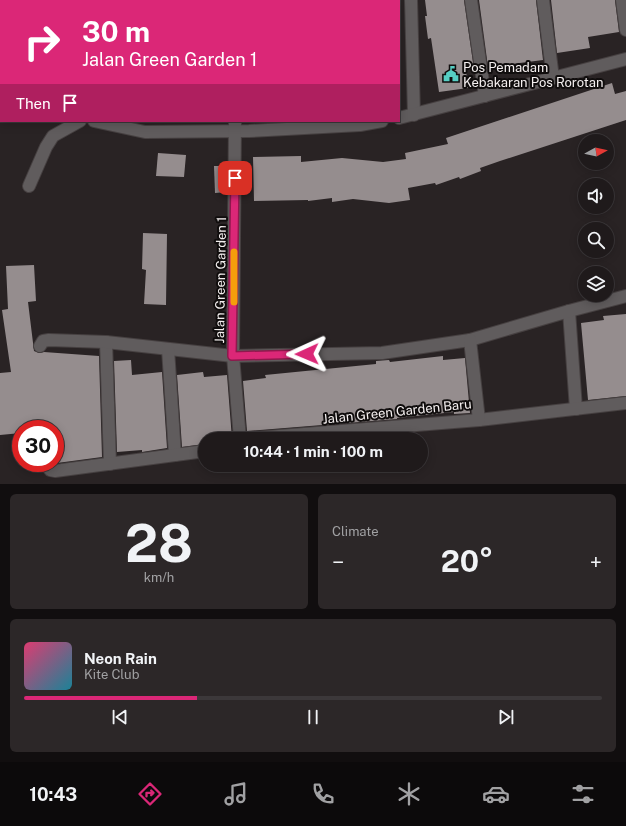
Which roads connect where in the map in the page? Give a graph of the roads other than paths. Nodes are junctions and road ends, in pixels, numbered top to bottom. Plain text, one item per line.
1 (411, 0) edge
2 (471, 0) edge
3 (543, 0) edge
4 (622, 0) edge
5 (626, 30) edge
6 (626, 59) edge
7 (553, 78) junction
8 (485, 96) junction
9 (414, 115) junction
10 (400, 118) edge
11 (78, 122) edge
12 (104, 122) edge
13 (371, 122) edge
14 (360, 123) edge
15 (145, 126) edge
16 (235, 126) edge
17 (29, 186) dead end
18 (626, 296) edge
19 (569, 311) junction
20 (470, 340) junction
21 (106, 342) junction
22 (40, 346) dead end
23 (168, 349) junction
24 (232, 356) junction
25 (626, 402) edge
26 (576, 409) junction
27 (478, 420) junction
28 (240, 432) edge
29 (328, 432) edge
30 (198, 452) edge
31 (175, 455) junction
32 (110, 464) junction
33 (64, 470) edge

1 - 9 street
2 - 8 street
3 - 7 street
4 - 5 street
6 - 7 street
7 - 8 street
8 - 9 street
9 - 10 street
11 - 17 street
12 - 15 street
13 - 14 street
14 - 16 street
15 - 16 street
16 - 24 street, Jalan Green Garden 1
18 - 19 street
19 - 20 street
19 - 26 street
20 - 24 street
20 - 27 street, Jalan Green Garden Baru
21 - 22 street
21 - 23 street
21 - 32 street
23 - 24 street
23 - 31 street
24 - 28 street, Jalan Green Garden 1
25 - 26 street
26 - 27 street
27 - 29 street, Jalan Green Garden Baru
30 - 31 street
31 - 32 street
32 - 33 street

